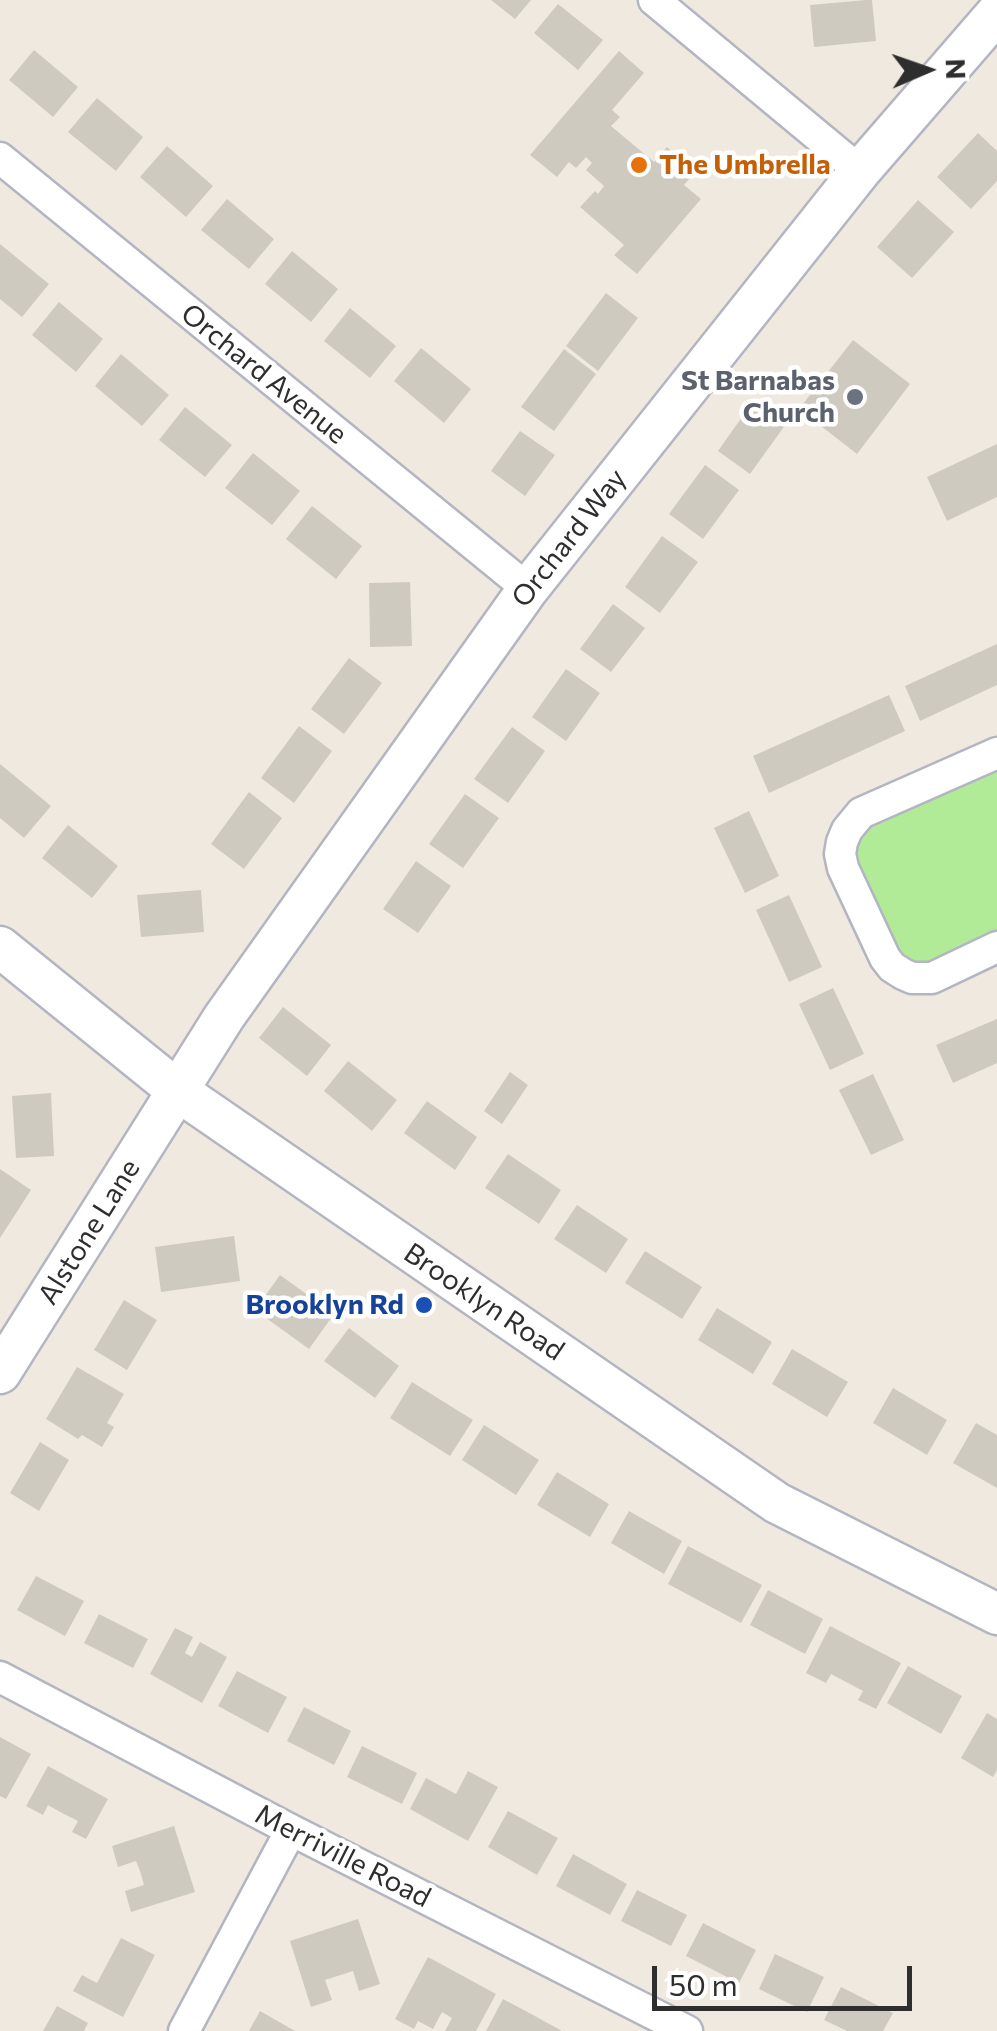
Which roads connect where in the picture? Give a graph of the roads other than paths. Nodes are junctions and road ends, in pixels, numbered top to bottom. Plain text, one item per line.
1 (654, 0) edge
2 (997, 13) edge
3 (0, 158) edge
4 (860, 171) junction
5 (528, 589) junction
6 (997, 753) edge
7 (0, 946) edge
8 (997, 948) edge
9 (178, 1091) junction
10 (0, 1373) edge
11 (997, 1614) edge
12 (0, 1676) edge
13 (291, 1830) junction
14 (184, 2031) edge
15 (687, 2031) edge

1 - 4 street
2 - 4 street, Orchard Way
3 - 5 street, Orchard Avenue
4 - 5 street, Orchard Way
5 - 9 street, Orchard Way
6 - 8 street
7 - 9 street, Brooklyn Road
9 - 10 street, Alstone Lane
9 - 11 street, Brooklyn Road
12 - 13 street, Merriville Road
13 - 14 street
13 - 15 street, Merriville Road

